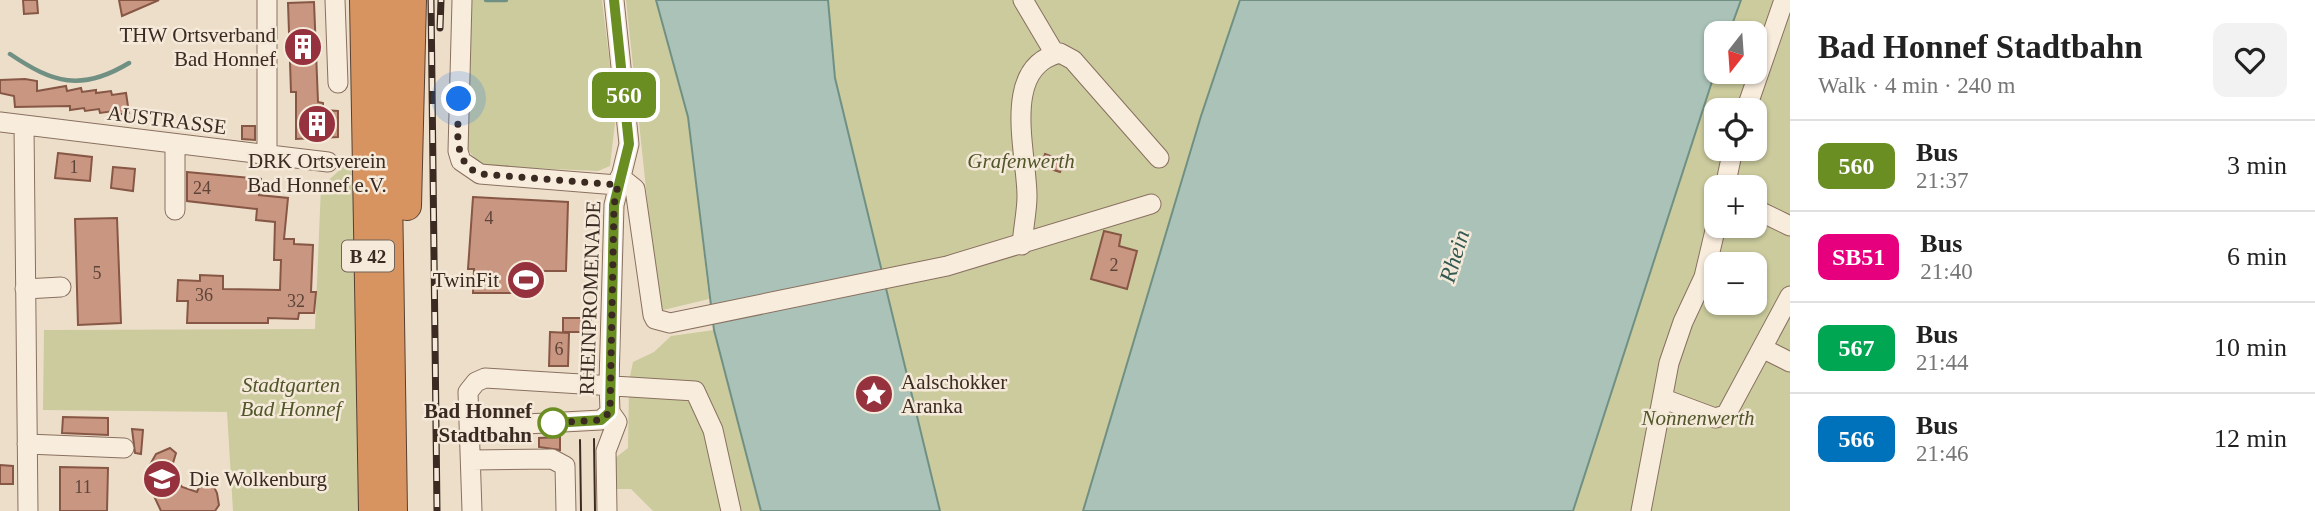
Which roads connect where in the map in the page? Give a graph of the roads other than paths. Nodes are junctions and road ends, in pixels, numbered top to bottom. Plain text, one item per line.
1 (267, 0) edge
2 (335, 0) edge
3 (364, 0) edge
4 (385, 0) edge
5 (412, 0) edge
6 (462, 0) edge
7 (1023, 0) edge
8 (1784, 0) edge
9 (615, 9) edge
10 (1055, 54) junction
11 (338, 83) dead end
12 (1750, 98) edge
13 (0, 122) edge
14 (24, 126) junction
15 (175, 144) junction
16 (267, 155) junction
17 (1158, 158) dead end
18 (328, 162) dead end
19 (619, 181) junction
20 (1151, 204) dead end
21 (175, 210) dead end
22 (1767, 215) edge
23 (1790, 226) edge
24 (1713, 238) edge
25 (1022, 245) junction
26 (61, 287) dead end
27 (25, 289) junction
28 (1790, 296) edge
29 (1762, 348) junction
30 (1790, 362) edge
31 (609, 383) junction
32 (391, 386) junction
33 (1664, 399) junction
34 (610, 412) junction
35 (470, 427) junction
36 (27, 444) junction
37 (124, 448) dead end
38 (471, 460) junction
39 (28, 511) edge
40 (373, 511) edge
41 (393, 511) edge
42 (472, 511) edge
43 (566, 511) edge
44 (607, 511) edge
45 (731, 511) edge
46 (1641, 511) edge

1 - 16 street
2 - 11 street
3 - 40 highway, B 42
4 - 32 highway, B 42
5 - 32 highway
6 - 19 street
7 - 10 street
8 - 12 street
9 - 19 street, RHEINPROMENADE
10 - 17 street
10 - 25 street
13 - 14 street, AUSTRASSE
14 - 15 street, AUSTRASSE
14 - 27 street
15 - 16 street, AUSTRASSE
15 - 21 street
16 - 18 street, AUSTRASSE
19 - 25 street
19 - 31 street, RHEINPROMENADE
20 - 25 street
22 - 23 street
24 - 33 street
26 - 27 street
27 - 36 street
28 - 29 street
29 - 30 street
29 - 33 street
31 - 34 street, RHEINPROMENADE
31 - 35 street
31 - 45 street
32 - 41 highway, B 42
33 - 46 street
34 - 35 street
34 - 44 street, RHEINPROMENADE
35 - 38 street
36 - 37 street
36 - 39 street
38 - 42 street
38 - 43 street

